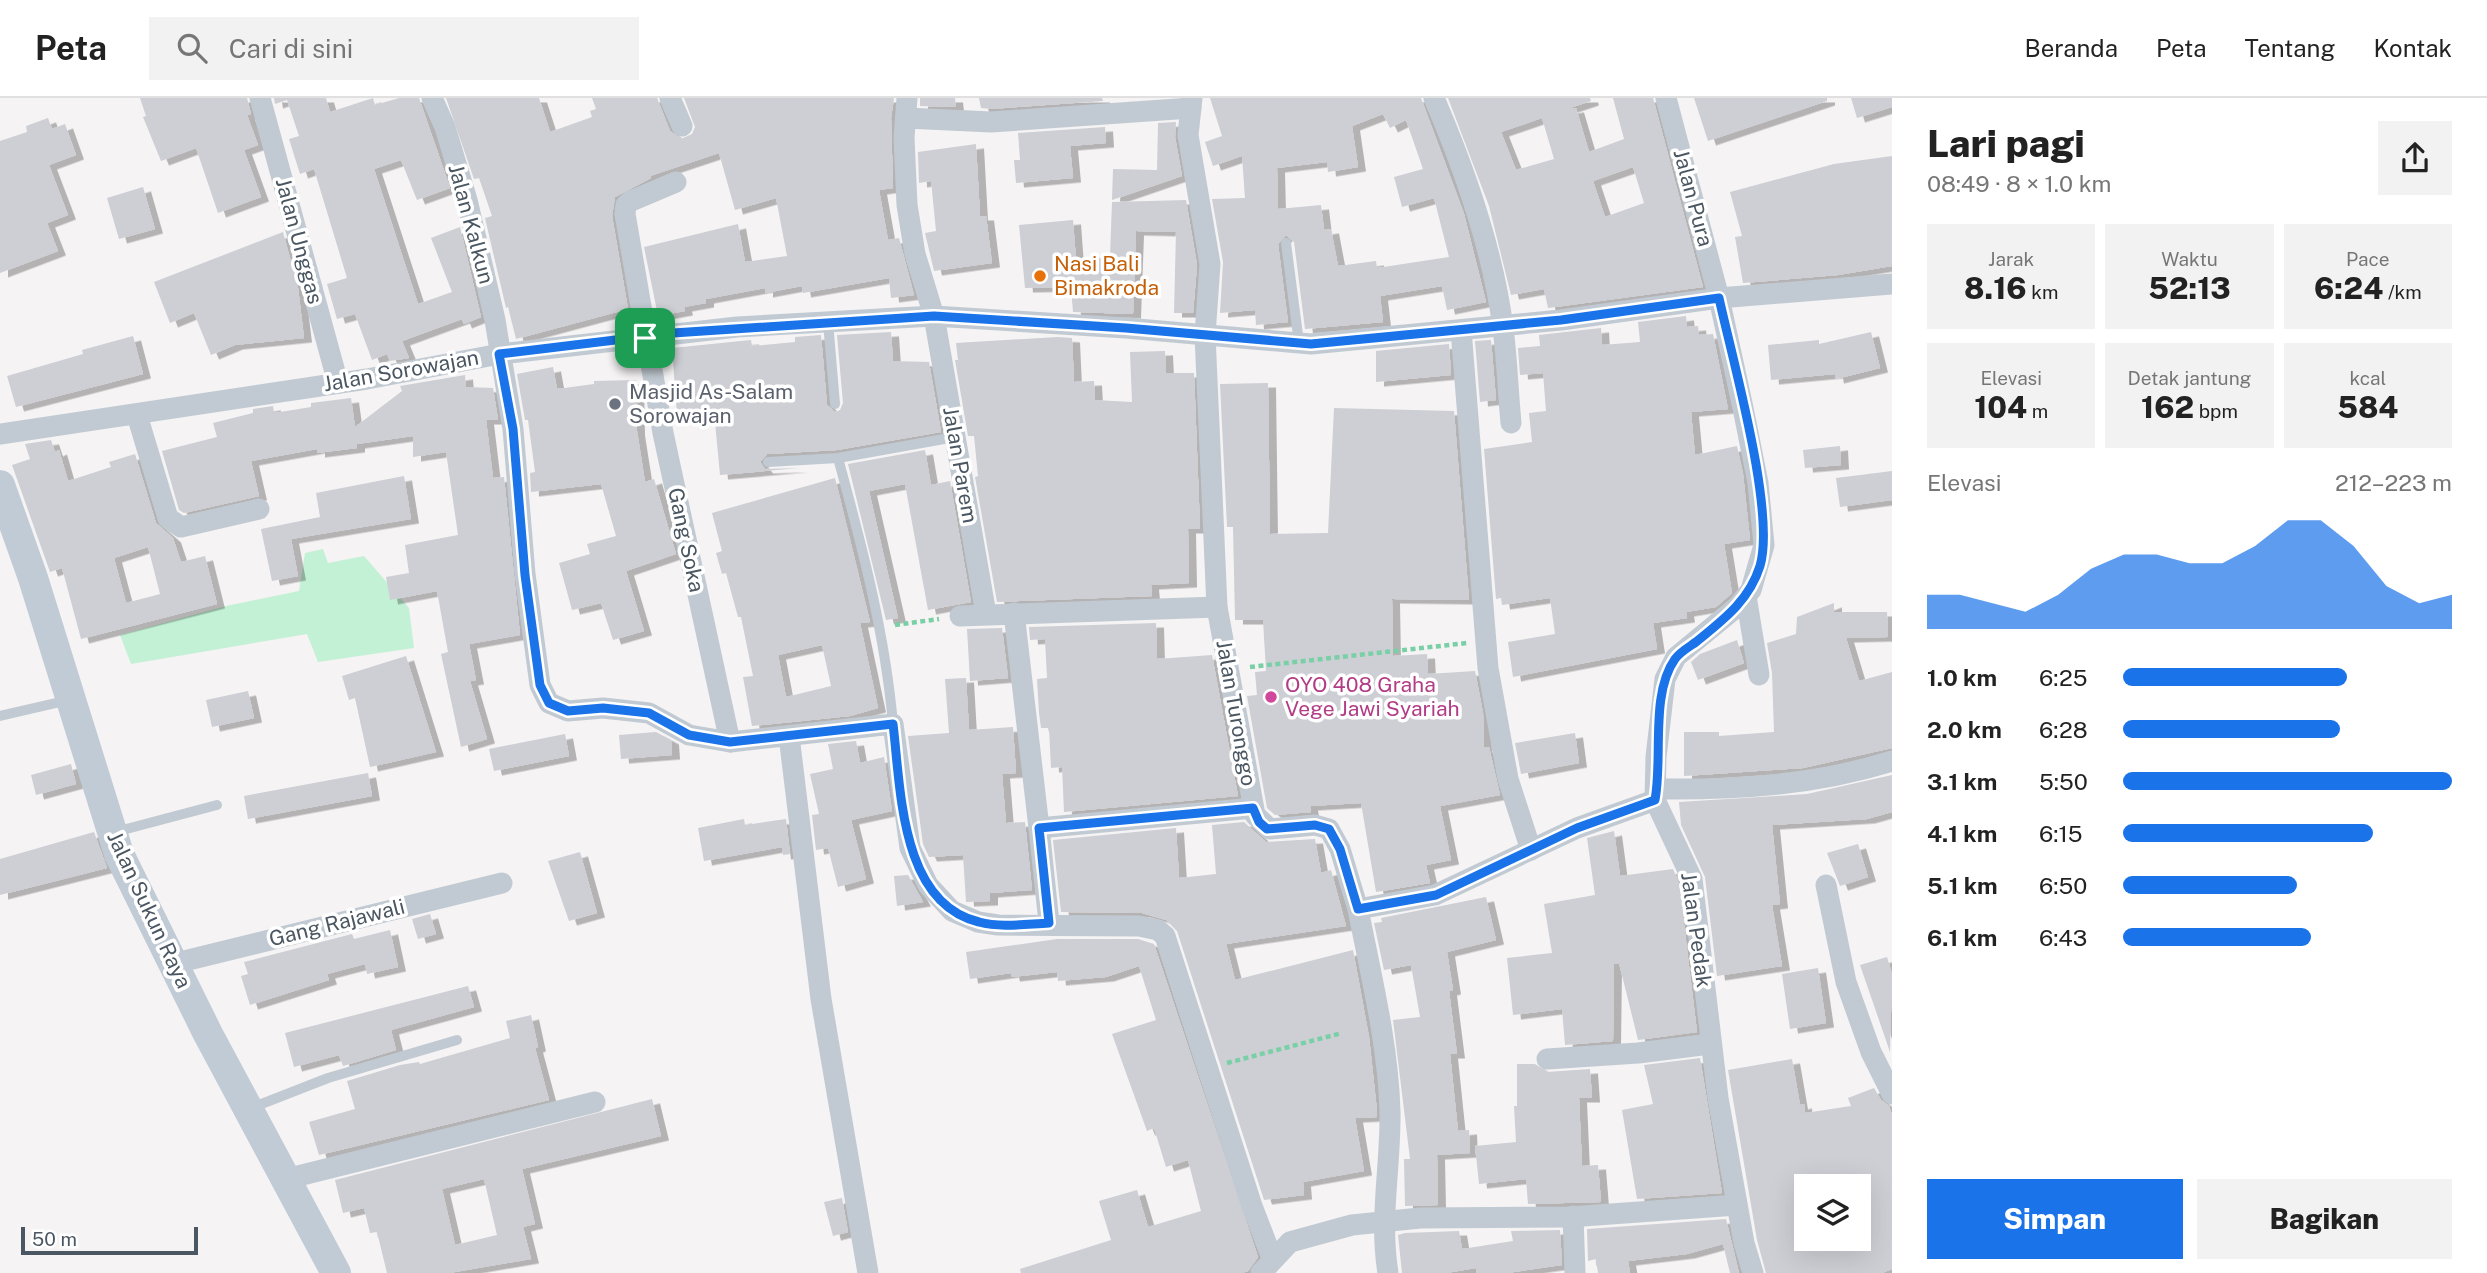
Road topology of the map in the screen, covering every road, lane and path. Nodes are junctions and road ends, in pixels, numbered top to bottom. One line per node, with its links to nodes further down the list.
1 (260, 98): 21 (street, Jalan Unggas)
2 (432, 98): 20 (street, Jalan Kalkun)
3 (670, 98): 8 (street)
4 (1434, 98): 15 (street)
5 (1666, 98): 12 (street, Jalan Pura)
6 (1192, 103): 7 (street); 17 (street, Jalan Turonggo)
7 (907, 108): 13 (street, Jalan Parem)
8 (682, 127)
9 (676, 182): 18 (street, Gang Soka)
10 (1286, 243): 19 (lane)
11 (1892, 284): 12 (street, Jalan Sorowajan)
12 (1719, 298): 15 (street, Jalan Sorowajan); 31 (street, Jalan Pedak)
13 (934, 316): 14 (street, Jalan Sorowajan); 17 (street, Jalan Sorowajan); 26 (street, Jalan Parem)
14 (828, 322): 18 (street, Jalan Sorowajan); 22 (lane)
15 (1503, 326): 16 (street, Jalan Sorowajan); 24 (street)
16 (1461, 330): 19 (street, Jalan Sorowajan); 37 (street)
17 (1205, 335): 19 (street, Jalan Sorowajan); 32 (street, Jalan Turonggo)
18 (645, 338): 20 (street, Jalan Sorowajan); 44 (street, Gang Soka)
19 (1299, 343)
20 (499, 354): 21 (street, Jalan Sorowajan); 44 (street, Jalan Kalkun)
21 (338, 383): 23 (street, Jalan Sorowajan)
22 (835, 404)
23 (138, 415): 25 (street, Jalan Sorowajan); 30 (street)
24 (1511, 423)
25 (0, 434)
26 (955, 438): 27 (lane); 34 (street, Jalan Parem)
27 (838, 458): 28 (lane); 36 (lane)
28 (768, 462)
29 (0, 485): 40 (street, Jalan Sukun Raya)
30 (259, 509)
31 (1746, 596): 39 (street); 46 (street, Jalan Pedak)
32 (1217, 607): 33 (street); 38 (street, Jalan Turonggo)
33 (1014, 613): 34 (street); 49 (street)
34 (986, 614): 35 (street)
35 (960, 616): 36 (path)
36 (881, 627): 42 (lane)
37 (1486, 641): 38 (path); 51 (street)
38 (1228, 669): 48 (street, Jalan Turonggo)
39 (1759, 674)
40 (70, 700): 41 (lane); 50 (street, Jalan Sukun Raya)
41 (0, 716)
42 (893, 724): 43 (street, Jalan Kalkun); 55 (street)
43 (789, 736): 44 (street, Jalan Kalkun); 72 (street)
44 (730, 742)
45 (1892, 761): 46 (street)
46 (1656, 795): 51 (street); 59 (street, Jalan Pedak)
47 (217, 806): 50 (lane)
48 (1253, 808): 49 (street); 54 (street, Jalan Turonggo)
49 (1039, 828): 55 (street)
50 (112, 833): 56 (street, Jalan Sukun Raya)
51 (1531, 850): 54 (street)
52 (502, 883): 56 (street, Gang Rajawali)
53 (1826, 885): 61 (street)
54 (1358, 909): 69 (street)
55 (1049, 923): 62 (street)
56 (172, 964): 65 (street, Jalan Sukun Raya)
57 (1342, 1033): 62 (path)
58 (457, 1040): 65 (lane)
59 (1710, 1045): 60 (street); 67 (street, Jalan Pedak)
60 (1547, 1059)
61 (1886, 1067): 63 (street)
62 (1209, 1068): 70 (street)
63 (1892, 1094)
64 (595, 1102): 66 (street)
65 (247, 1110): 66 (street, Jalan Sukun Raya)
66 (286, 1179): 71 (street, Jalan Sukun Raya)
67 (1737, 1205): 68 (street); 75 (street, Jalan Pedak)
68 (1573, 1216): 69 (street); 74 (street)
69 (1384, 1221): 70 (street); 73 (street)
70 (1267, 1266)
71 (336, 1273)
72 (868, 1273)
73 (1388, 1273)
74 (1575, 1273)
75 (1753, 1273)

